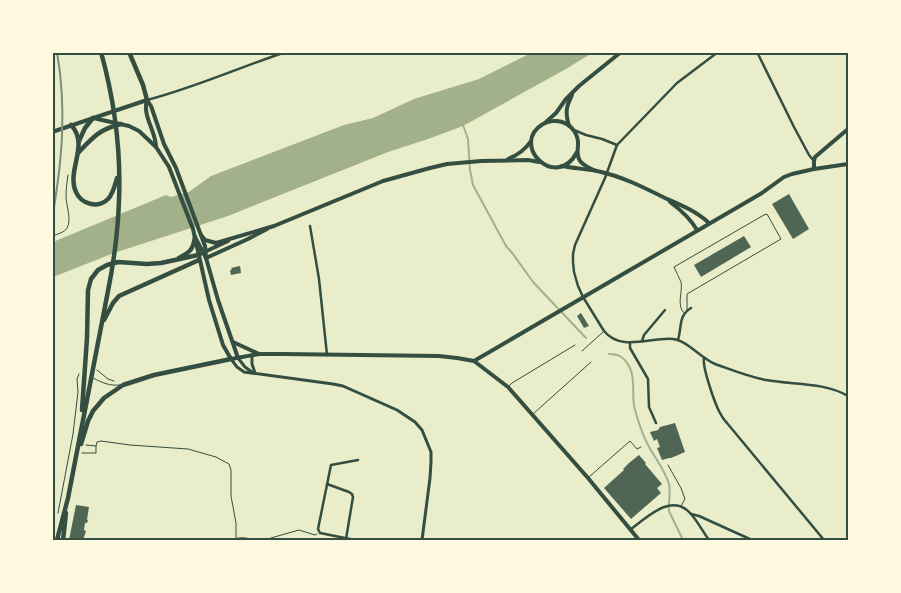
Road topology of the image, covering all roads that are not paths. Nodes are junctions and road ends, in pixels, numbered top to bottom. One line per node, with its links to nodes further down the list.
1 (101, 52): 30 (main road)
2 (129, 52): 8 (main road)
3 (286, 52): 8 (street)
4 (622, 52): 7 (main road)
5 (718, 52): 19 (street)
6 (757, 52): 24 (street)
7 (575, 90): 10 (main road); 13 (main road)
8 (147, 100): 9 (main road); 20 (main road); 37 (main road)
9 (93, 118): 11 (main road); 12 (main road); 18 (main road)
10 (546, 122): 13 (main road); 17 (main road)
11 (121, 124): 20 (main road); 21 (main road)
12 (71, 125): 16 (main road); 18 (main road)
13 (569, 126): 15 (main road)
14 (848, 129): 24 (main road)
15 (573, 130): 19 (street); 22 (main road)
16 (52, 132)
17 (531, 141): 23 (main road); 25 (main road)
18 (79, 142): 21 (main road)
19 (618, 145): 42 (street)
20 (156, 147): 38 (main road)
21 (79, 152): 30 (main road)
22 (576, 152): 27 (main road); 29 (main road)
23 (504, 160): 25 (main road); 33 (main road)
24 (814, 161): 28 (main road)
25 (539, 162): 27 (main road)
26 (848, 164): 28 (main road)
27 (562, 166): 29 (main road)
28 (814, 169): 32 (main road)
29 (596, 171): 31 (main road)
30 (119, 172): 46 (main road)
31 (665, 197): 32 (main road); 35 (main road)
32 (709, 223): 35 (main road)
33 (274, 226): 36 (main road); 39 (main road)
34 (310, 226): 56 (street)
35 (698, 230): 42 (main road)
36 (246, 233): 37 (main road); 39 (main road)
37 (201, 235): 39 (main road)
38 (195, 237): 39 (main road); 40 (main road); 41 (main road)
39 (205, 254): 40 (main road); 50 (main road)
40 (199, 258): 41 (main road); 46 (main road); 59 (main road)
41 (174, 261): 69 (main road)
42 (583, 297): 47 (street); 60 (main road)
43 (691, 308): 45 (street)
44 (665, 310): 49 (street)
45 (686, 312): 45 (lane); 48 (street)
46 (101, 326): 63 (main road)
47 (604, 331): 51 (street); 53 (lane)
48 (678, 340): 49 (street); 58 (street)
49 (642, 341): 51 (street)
50 (233, 342): 54 (main road); 57 (main road)
51 (630, 343): 68 (street)
52 (576, 345): 65 (lane)
53 (582, 351)
54 (259, 354): 55 (main road); 56 (main road)
55 (252, 355): 57 (main road); 62 (street)
56 (328, 355): 60 (main road)
57 (238, 358): 59 (main road); 62 (street)
58 (704, 358): 66 (street); 88 (street)
59 (231, 359): 62 (street); 64 (main road)
60 (474, 361): 65 (main road)
61 (591, 362): 67 (lane)
62 (255, 374): 84 (street)
63 (92, 377): 64 (lane); 69 (main road)
64 (123, 384): 72 (main road)
65 (508, 387): 67 (main road)
66 (848, 396)
67 (533, 415): 74 (main road)
68 (656, 423)
69 (81, 429): 72 (main road)
70 (641, 447): 74 (lane)
71 (358, 460): 75 (street)
72 (75, 465): 77 (main road)
73 (668, 465): 76 (lane)
74 (588, 478): 79 (main road)
75 (327, 484): 80 (street); 80 (street)
76 (682, 506): 78 (street); 79 (street)
77 (66, 507): 81 (main road); 82 (main road)
78 (692, 514): 86 (street); 87 (street)
79 (630, 530): 85 (main road)
80 (346, 539): 83 (street)
81 (57, 540)
82 (63, 540)
83 (355, 540)
84 (422, 540)
85 (639, 540)
86 (709, 540)
87 (752, 540)
88 (824, 540)

